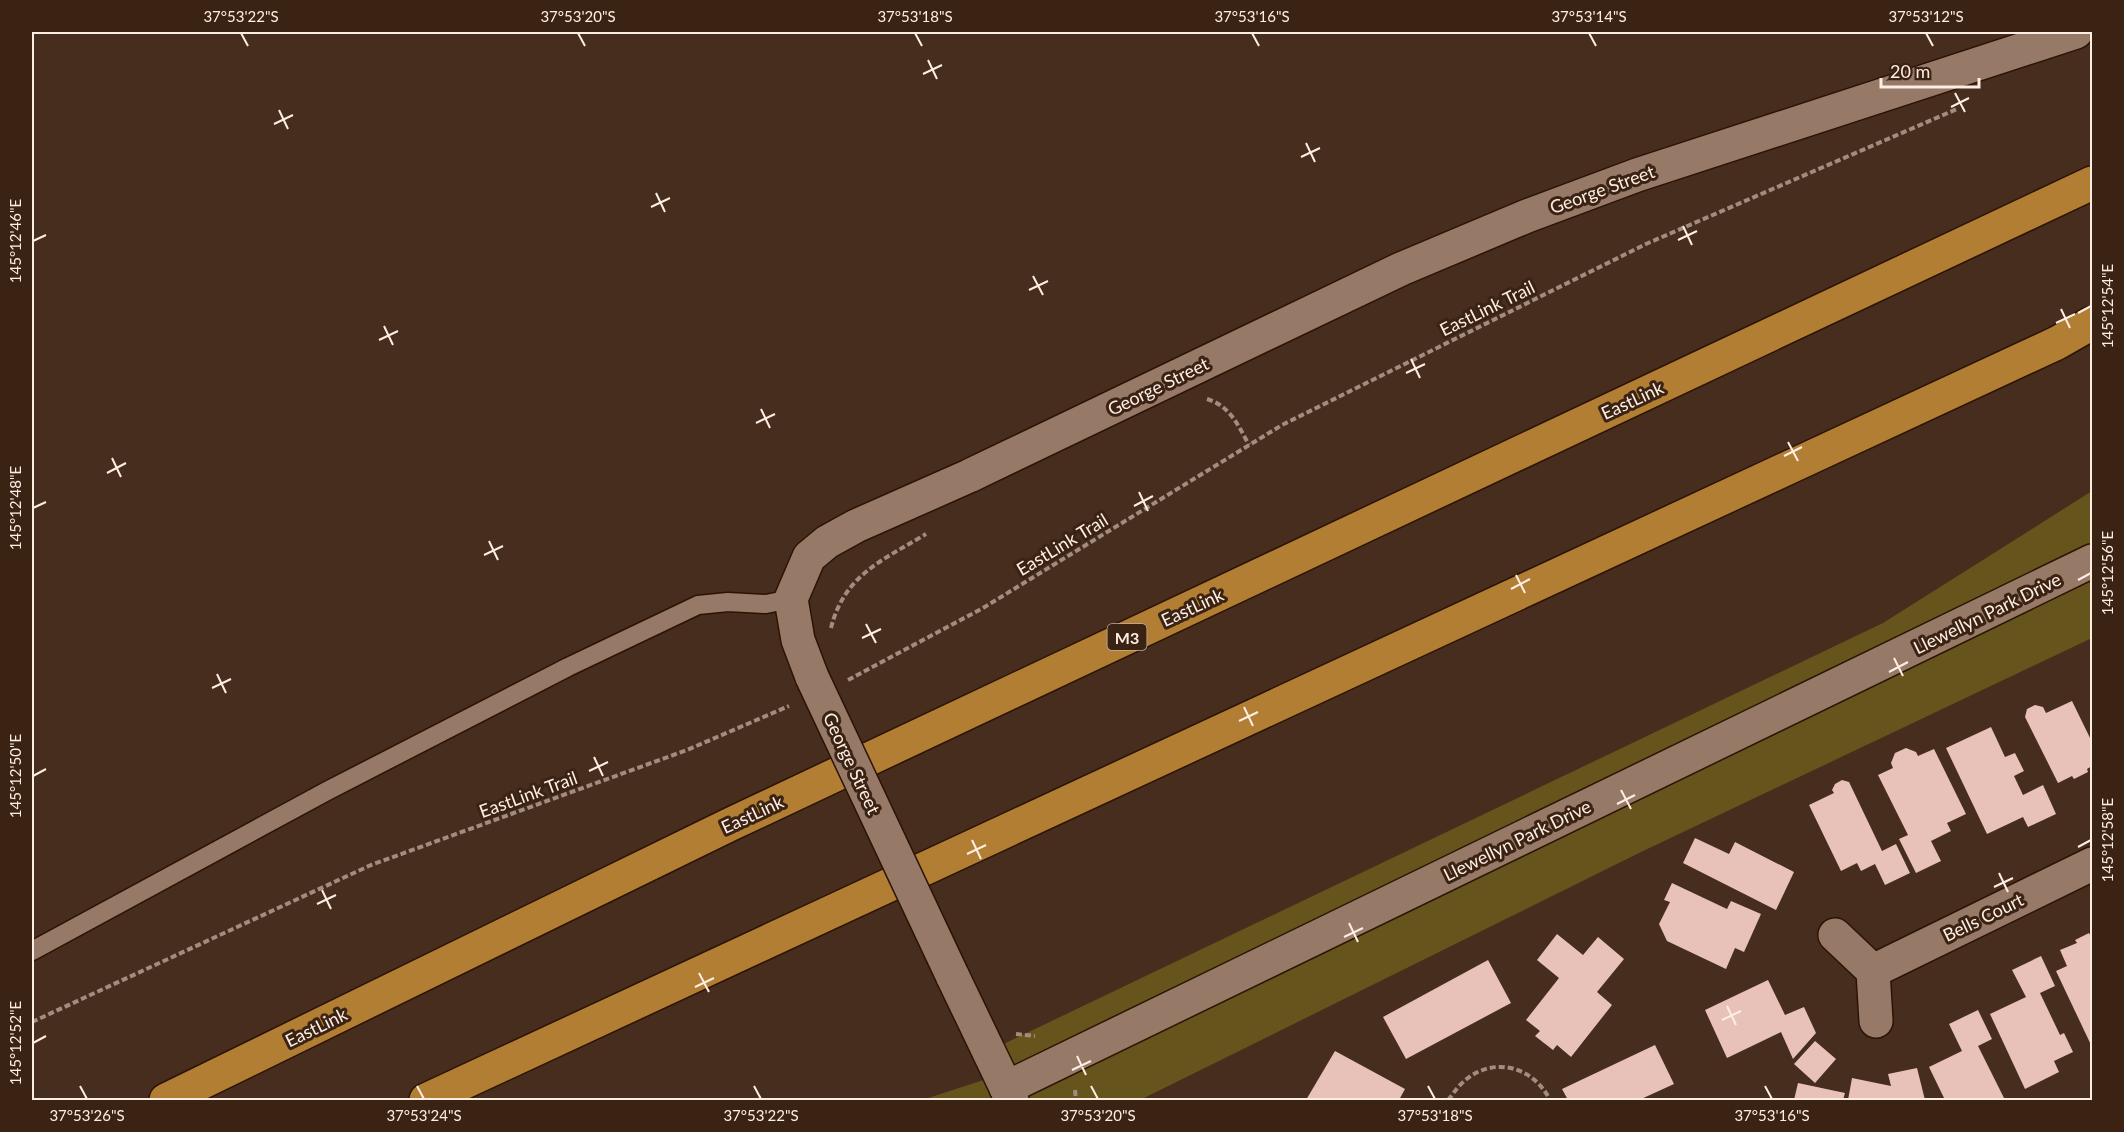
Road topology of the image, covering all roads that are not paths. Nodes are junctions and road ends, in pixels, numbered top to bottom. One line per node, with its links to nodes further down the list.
1 (2076, 32): 5 (street, George Street)
2 (2092, 183): 12 (highway, EastLink / M3)
3 (2092, 323): 13 (highway)
4 (2092, 561): 11 (street, Llewellyn Park Drive)
5 (792, 599): 8 (lane); 11 (street, George Street, bridge)
6 (2092, 864): 9 (street, Bells Court)
7 (1834, 935): 9 (street)
8 (32, 951)
9 (1873, 971): 10 (street)
10 (1876, 1021)
11 (1009, 1094)
12 (166, 1101)
13 (426, 1101)

